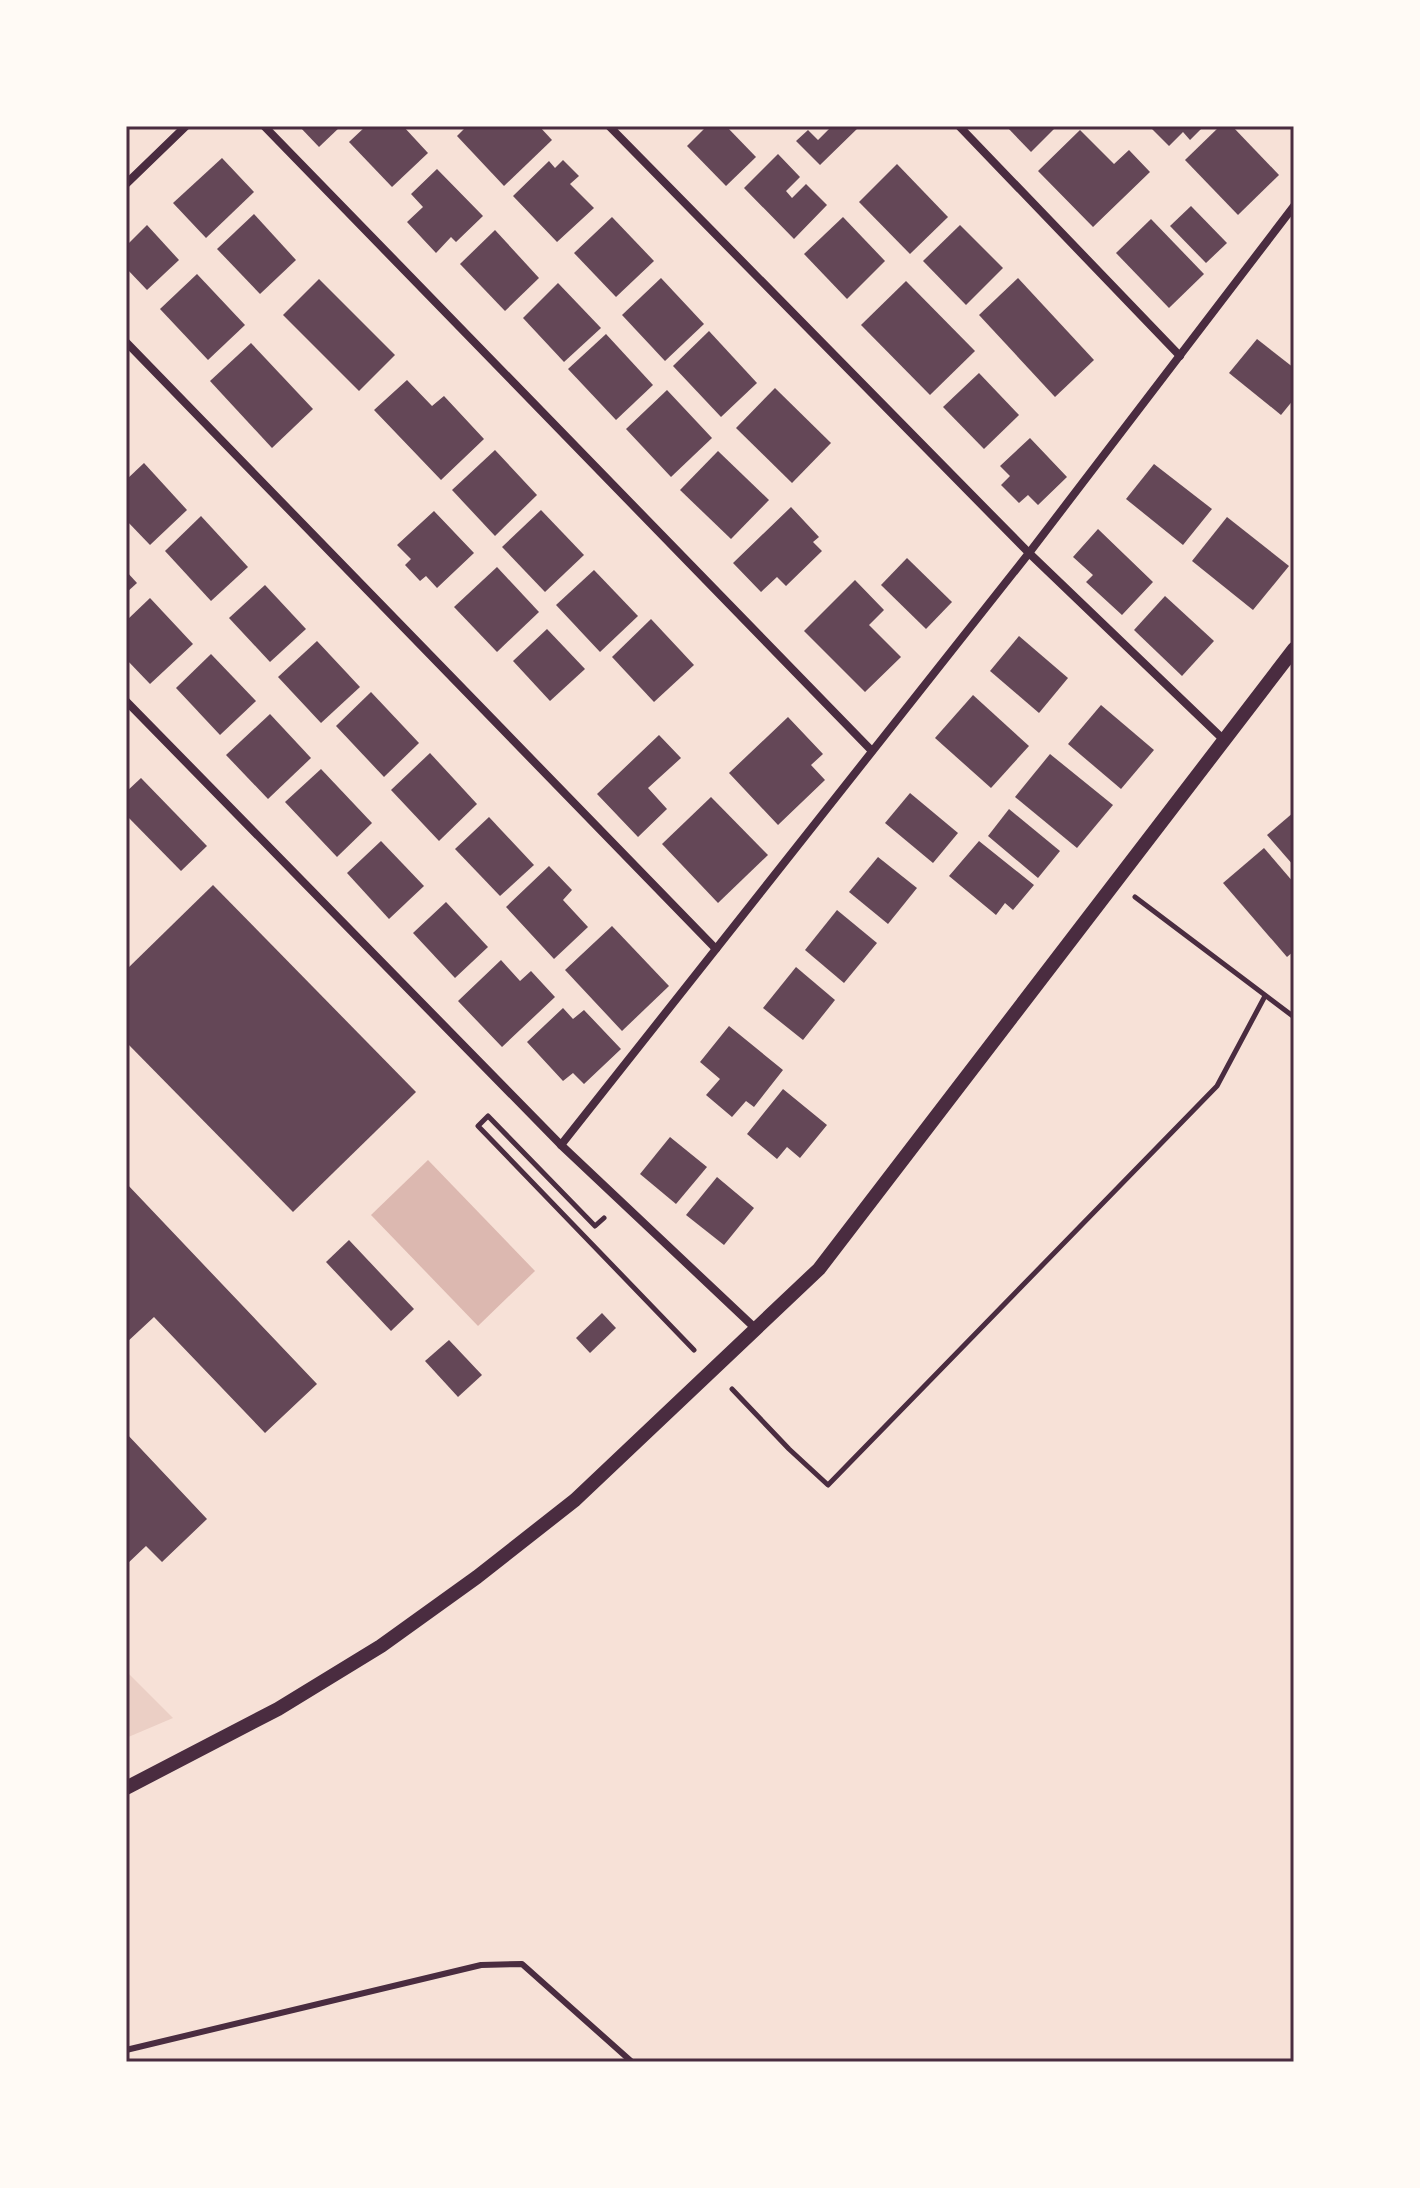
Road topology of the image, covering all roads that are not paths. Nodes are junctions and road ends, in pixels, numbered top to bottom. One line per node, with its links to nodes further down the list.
1 (186, 126): 5 (street)
2 (264, 126): 13 (street)
3 (609, 126): 9 (street)
4 (959, 126): 8 (street)
5 (126, 184)
6 (1294, 206): 8 (street)
7 (126, 342): 14 (street)
8 (1180, 356): 9 (street)
9 (1029, 553): 12 (street); 13 (street)
10 (1294, 649): 12 (street)
11 (126, 701): 15 (street)
12 (1225, 741): 16 (street)
13 (872, 751): 14 (street)
14 (716, 949): 15 (street)
15 (561, 1145): 16 (street)
16 (755, 1328): 17 (street)
17 (126, 1788)
18 (126, 2050): 19 (lane)
19 (632, 2062)

